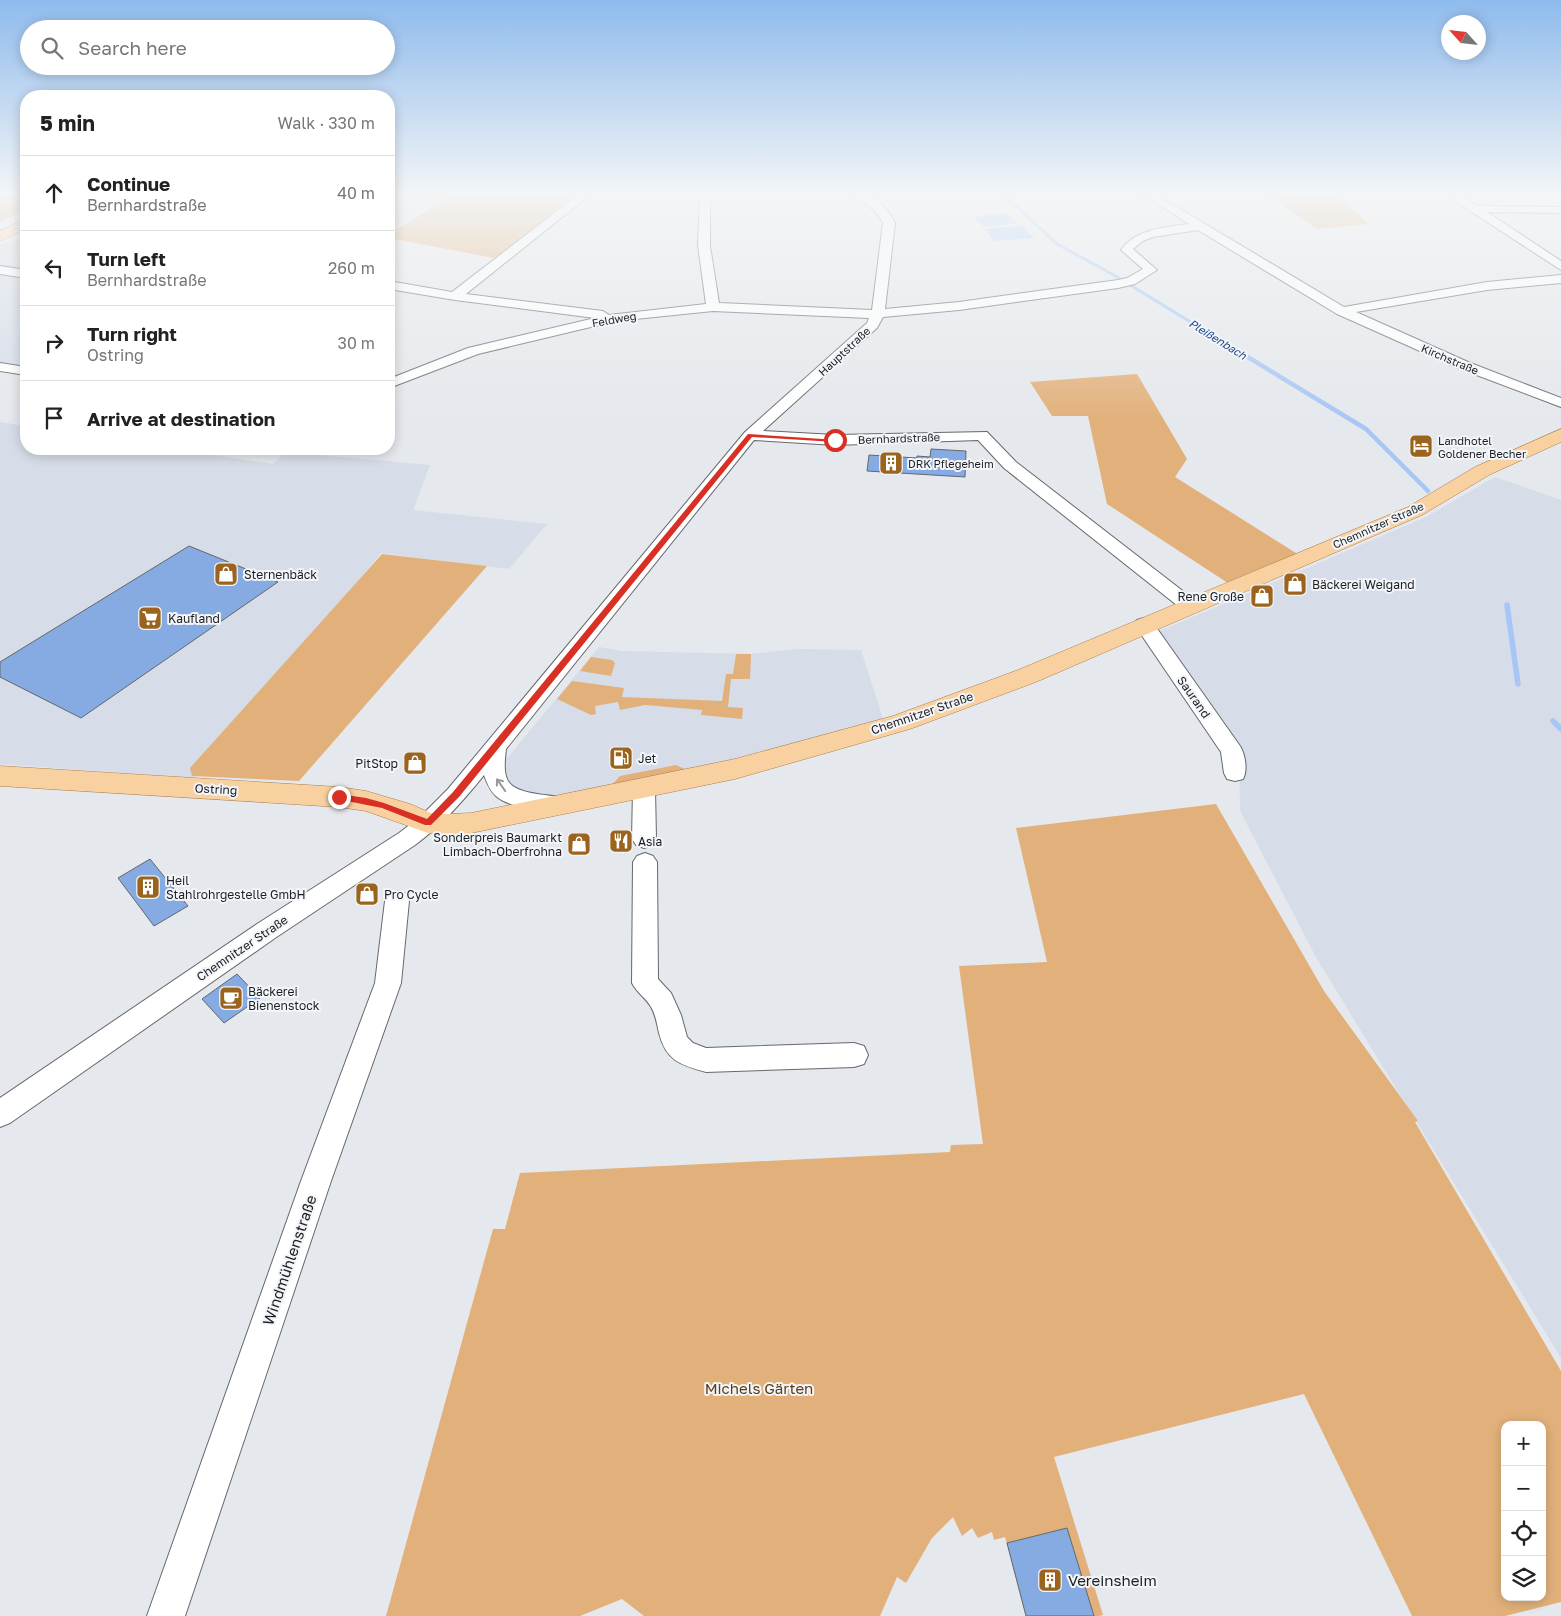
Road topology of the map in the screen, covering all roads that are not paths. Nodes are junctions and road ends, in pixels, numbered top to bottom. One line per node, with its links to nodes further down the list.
1 (489, 269): 10 (street)
2 (707, 269): 11 (street)
3 (883, 269): 13 (street, Hauptstraße)
4 (1149, 269): 13 (street, Feldweg)
5 (1273, 269): 12 (street, Kirchstraße)
6 (0, 270): 7 (street)
7 (20, 273)
8 (1561, 279): 12 (street)
9 (395, 286): 10 (street)
10 (455, 296): 14 (street)
11 (713, 307): 13 (street, Feldweg); 14 (street, Feldweg)
12 (1342, 311): 18 (street, Kirchstraße)
13 (878, 314): 19 (street, Hauptstraße)
14 (616, 317): 17 (street, Feldweg)
15 (0, 367): 16 (street)
16 (20, 370)
17 (395, 382)
18 (1561, 403)
19 (750, 435): 21 (street, Bernhardstraße); 23 (street)
20 (1561, 435): 21 (main road, Chemnitzer Straße)
21 (1190, 606): 22 (main road, Chemnitzer Straße)
22 (1144, 624): 24 (street, Saurand); 26 (main road, Chemnitzer Straße)
23 (495, 746): 27 (street, one-way to 23); 28 (street)
24 (1235, 773)
25 (0, 776): 28 (main road, Ostring)
26 (644, 789): 27 (main road, Chemnitzer Straße); 30 (street)
27 (562, 805): 28 (main road, Chemnitzer Straße)
28 (428, 823): 31 (street, Chemnitzer Straße)
29 (397, 901): 32 (street, Windmühlenstraße)
30 (854, 1055)
31 (0, 1114)
32 (166, 1616)

